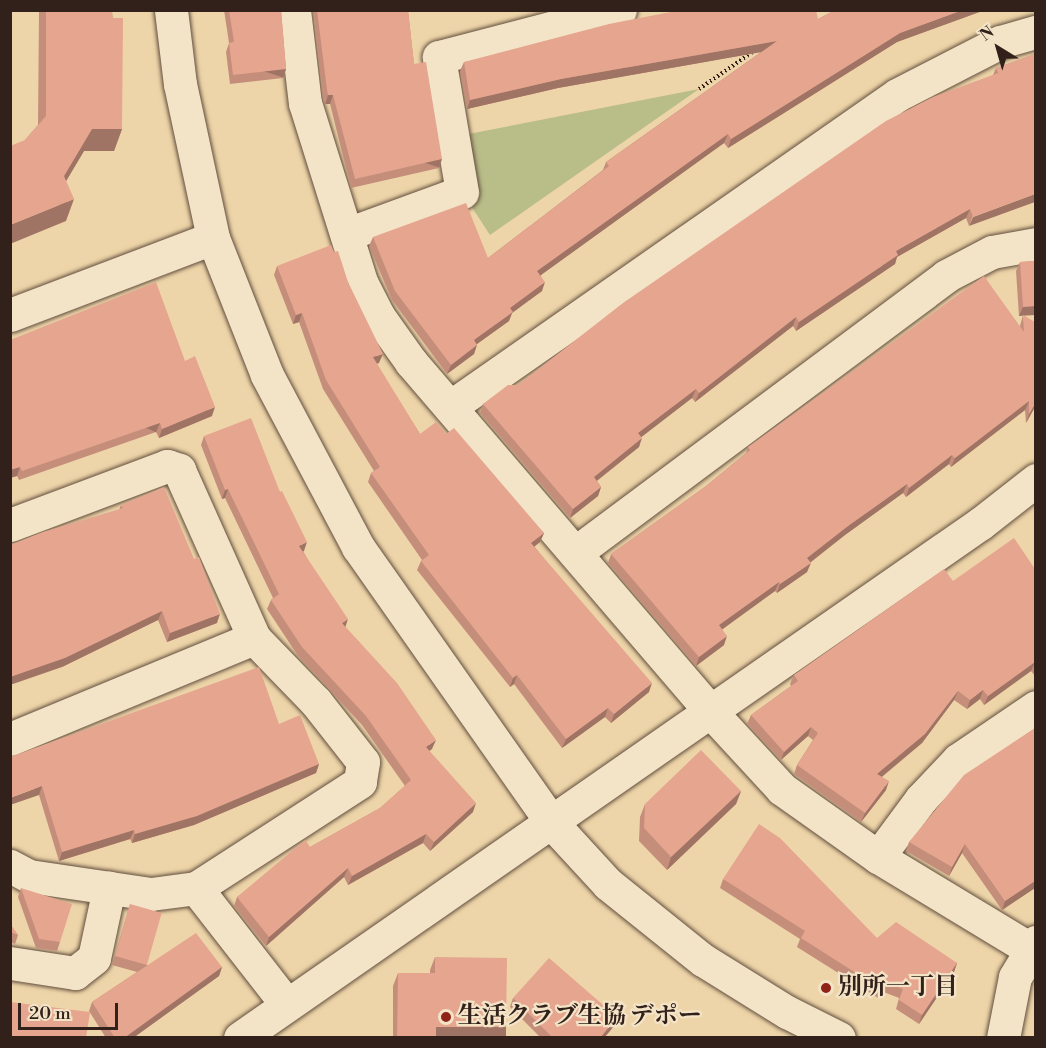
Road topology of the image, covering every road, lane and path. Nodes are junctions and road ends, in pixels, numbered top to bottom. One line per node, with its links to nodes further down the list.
1 (171, 10): 8 (street)
2 (294, 10): 7 (street)
3 (620, 10): 7 (street)
4 (1035, 32): 11 (street)
5 (757, 50): 6 (path)
6 (699, 89)
7 (347, 234): 11 (street)
8 (213, 238): 10 (street); 19 (street)
9 (1035, 244): 14 (street)
10 (10, 315)
11 (450, 407): 14 (street)
12 (1031, 494): 17 (street)
13 (10, 525): 15 (street)
14 (575, 553): 17 (street)
15 (254, 638): 18 (street); 23 (street)
16 (1035, 707): 20 (street)
17 (710, 711): 19 (street); 20 (street)
18 (10, 739)
19 (551, 822): 26 (street); 28 (street)
20 (878, 857): 24 (street)
21 (10, 866): 22 (street)
22 (109, 888): 23 (street); 25 (street)
23 (196, 888): 26 (street)
24 (1032, 945): 29 (street)
25 (10, 963)
26 (286, 1005): 27 (street)
27 (240, 1038)
28 (839, 1038)
29 (1003, 1038)

